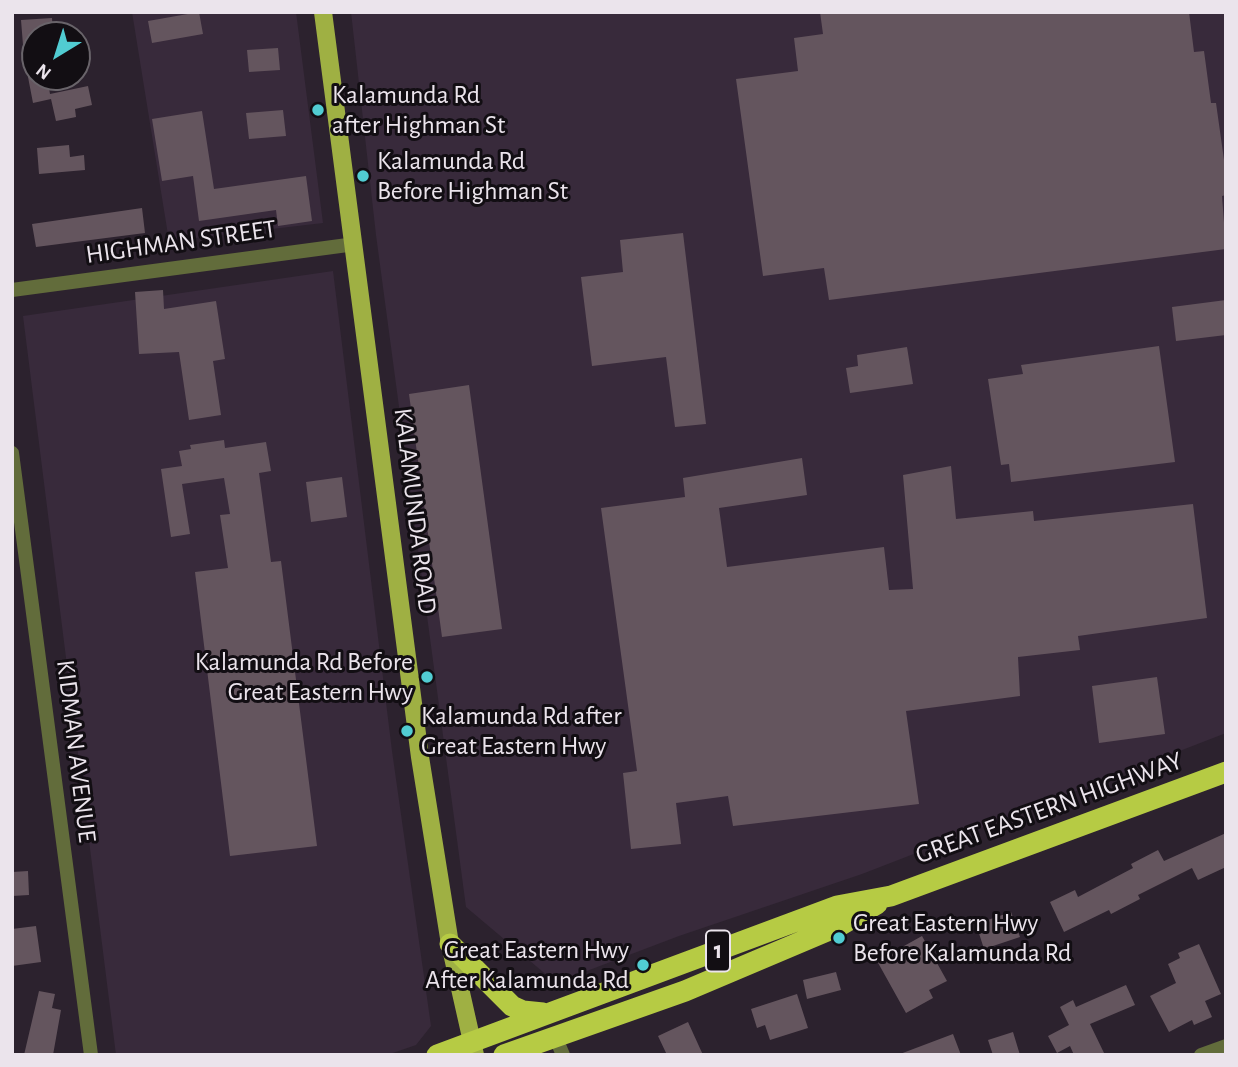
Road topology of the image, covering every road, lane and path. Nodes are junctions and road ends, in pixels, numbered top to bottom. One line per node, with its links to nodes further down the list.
1 (323, 12): 2 (main road, KALAMUNDA ROAD)
2 (355, 244): 3 (street, HIGHMAN STREET); 7 (main road, KALAMUNDA ROAD)
3 (12, 290)
4 (12, 453): 12 (street, KIDMAN AVENUE)
5 (1226, 772): 6 (highway, GREAT EASTERN HIGHWAY / 1)
6 (891, 896): 8 (highway, GREAT EASTERN HIGHWAY / 1); 10 (highway, GREAT EASTERN HIGHWAY / 1)
7 (450, 944): 8 (highway); 11 (main road, KALAMUNDA ROAD)
8 (547, 1013): 11 (highway, GREAT EASTERN HIGHWAY / 1)
9 (1226, 1046): 15 (street)
10 (559, 1047): 14 (highway, GREAT EASTERN HIGHWAY / 1)
11 (472, 1048): 13 (highway, GREAT EASTERN HIGHWAY / 1)
12 (91, 1055)
13 (437, 1055)
14 (504, 1055)
15 (1201, 1055)

